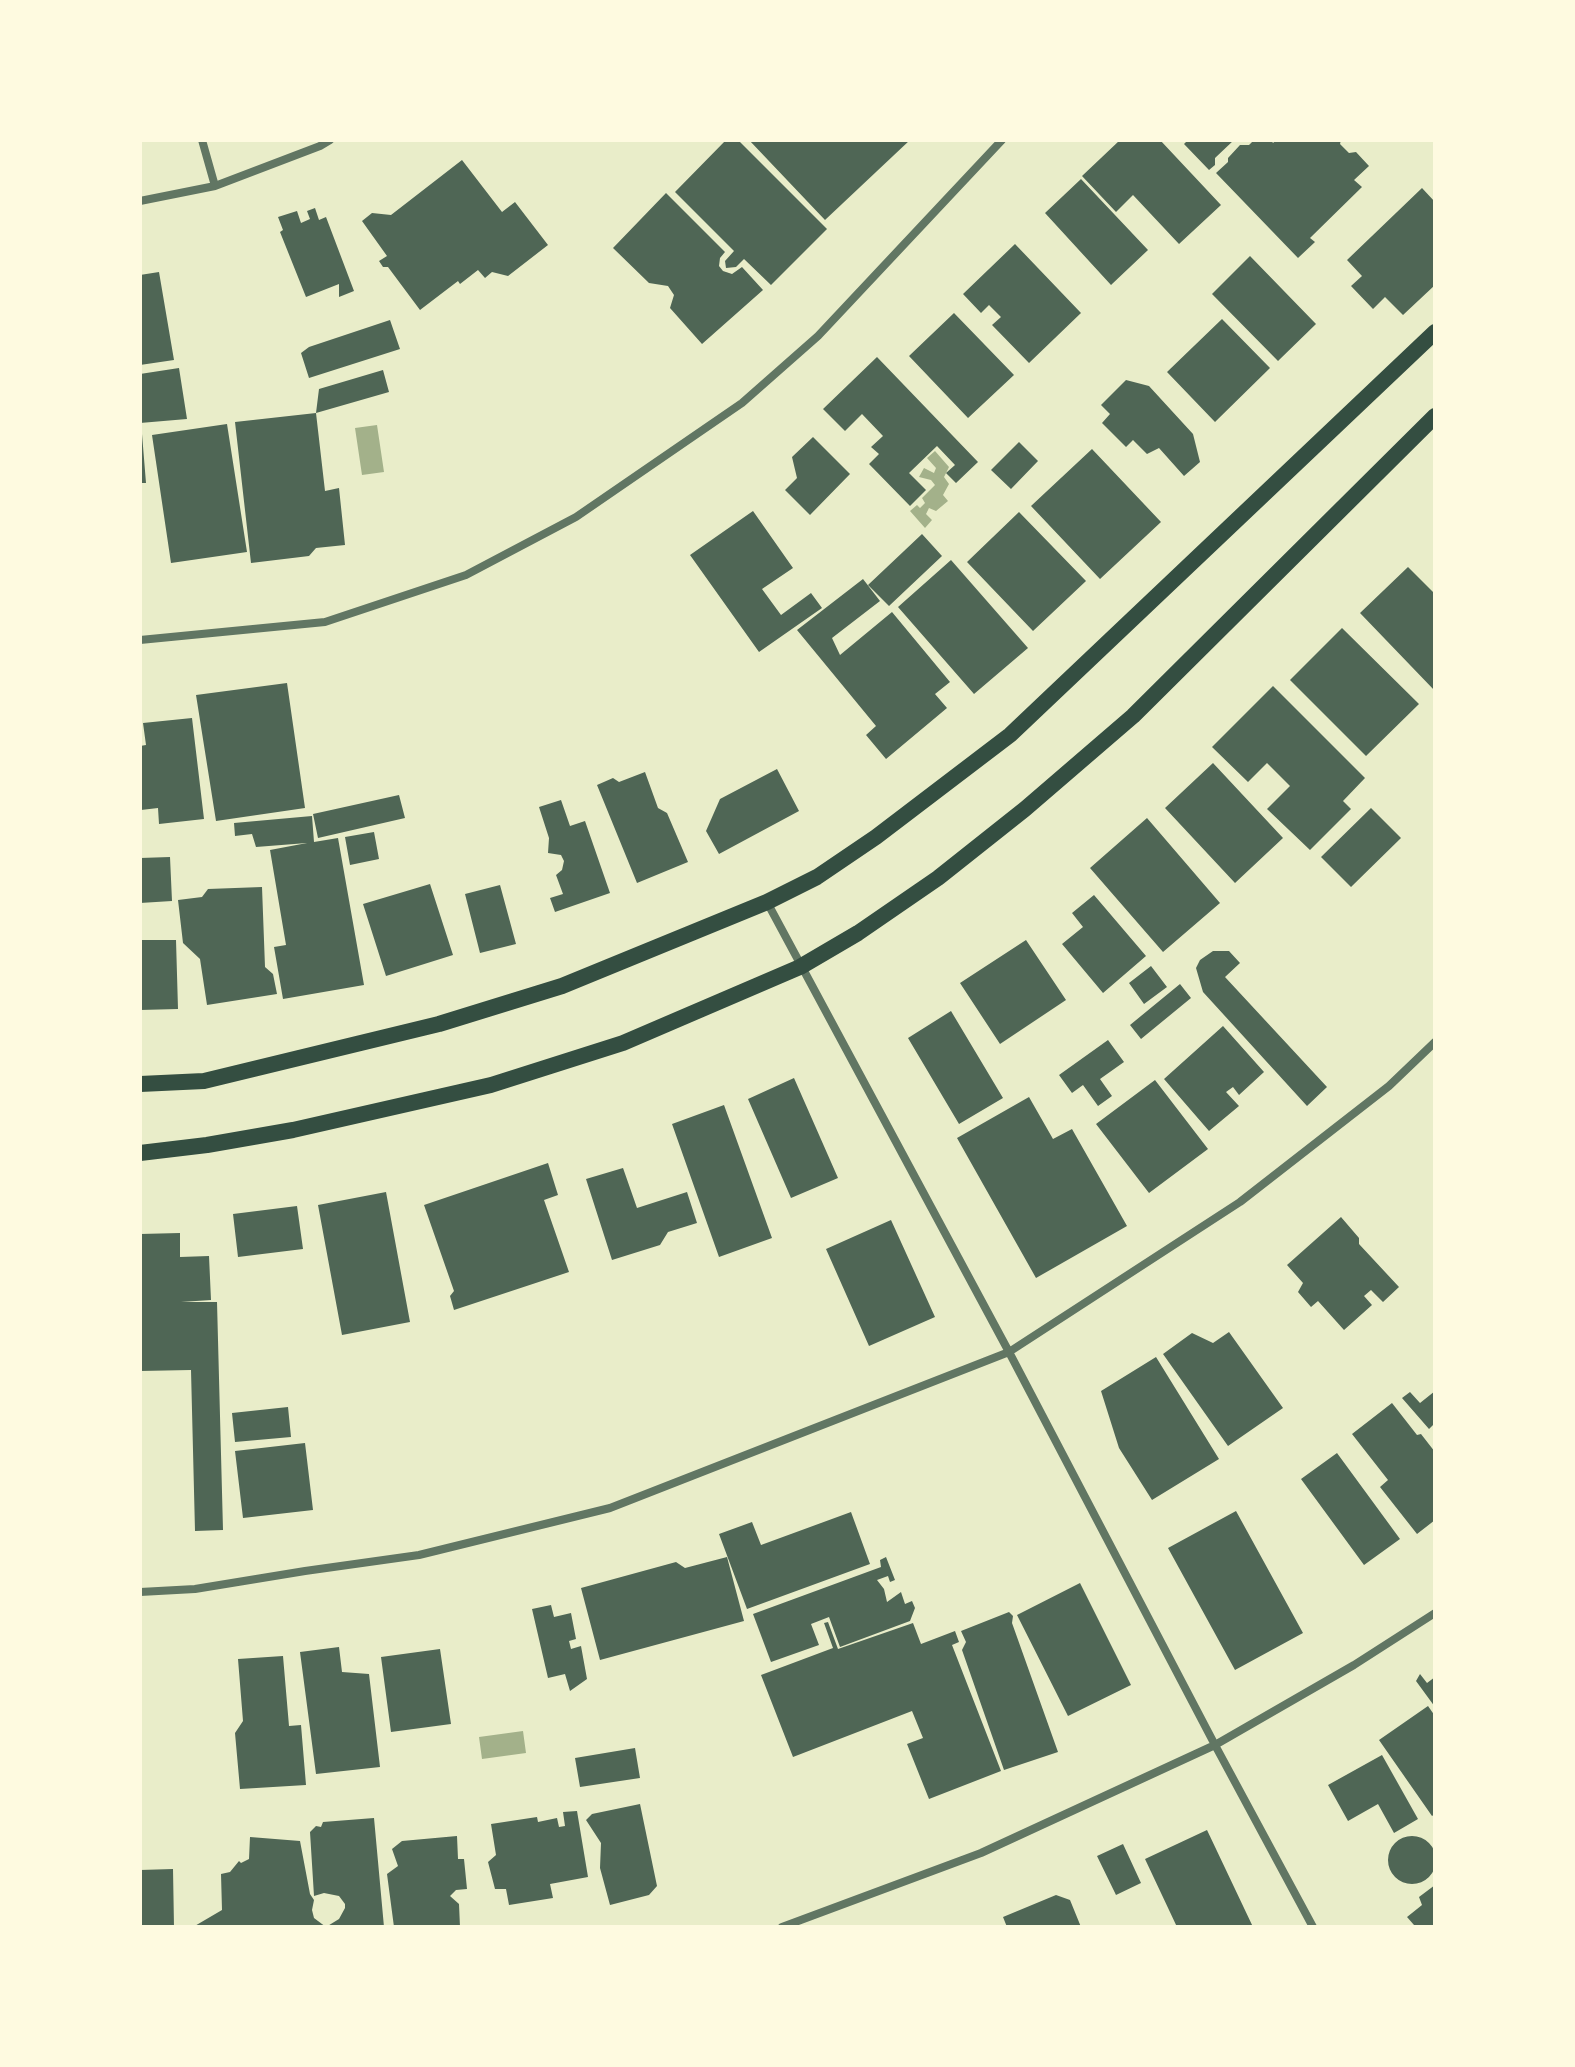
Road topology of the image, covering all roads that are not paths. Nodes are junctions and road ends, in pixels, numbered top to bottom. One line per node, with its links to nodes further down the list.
1 (202, 140): 4 (street)
2 (330, 140): 4 (street)
3 (1002, 140): 8 (street)
4 (215, 186): 5 (street)
5 (140, 201)
6 (1435, 332): 9 (main road)
7 (1435, 416): 10 (main road)
8 (140, 640)
9 (767, 902): 10 (street); 12 (main road)
10 (800, 967): 13 (main road); 14 (street)
11 (1435, 1042): 14 (street)
12 (140, 1084)
13 (140, 1153)
14 (1009, 1352): 15 (street); 17 (street)
15 (140, 1592)
16 (1435, 1613): 17 (street)
17 (1215, 1745): 18 (street); 19 (street)
18 (782, 1927)
19 (1313, 1927)

